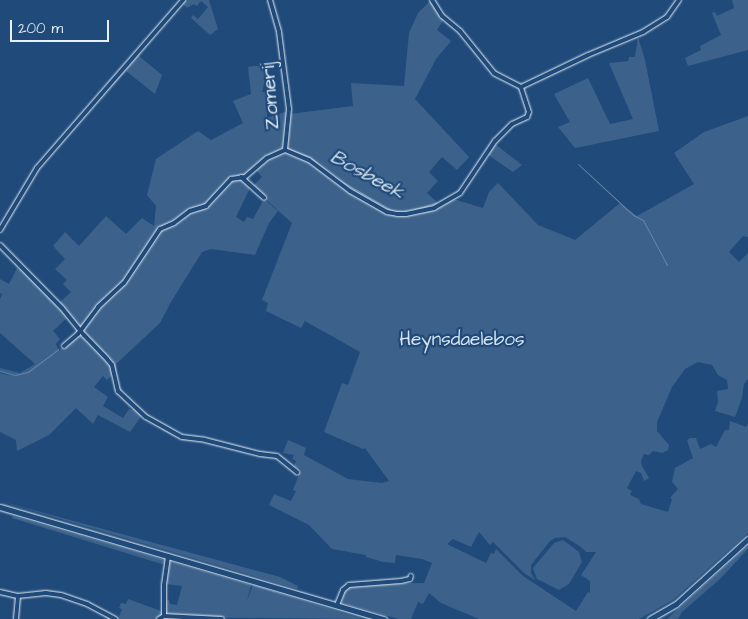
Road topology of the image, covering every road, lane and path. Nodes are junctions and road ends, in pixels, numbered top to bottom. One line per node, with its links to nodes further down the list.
1 (184, 0): 9 (street)
2 (270, 0): 6 (street, Zomerij)
3 (432, 0): 5 (street)
4 (679, 0): 5 (street)
5 (521, 87): 6 (street)
6 (285, 150): 7 (street, Zomerij)
7 (242, 178): 8 (street); 11 (street, Zomerij)
8 (264, 198)
9 (0, 230)
10 (0, 245): 11 (street)
11 (81, 330): 12 (street, Zomerij); 13 (street)
12 (64, 346)
13 (297, 472)
14 (0, 508): 16 (main road)
15 (748, 540): 21 (main road)
16 (168, 556): 20 (main road); 22 (street)
17 (412, 576): 20 (street)
18 (0, 592): 19 (street)
19 (18, 596): 24 (street); 25 (street)
20 (337, 605): 23 (main road)
21 (664, 612): 29 (main road); 30 (main road)
22 (164, 616): 26 (street); 27 (street)
23 (368, 617): 28 (main road)
24 (16, 619)
25 (115, 619)
26 (159, 619)
27 (222, 619)
28 (384, 619)
29 (651, 619)
30 (663, 619)

